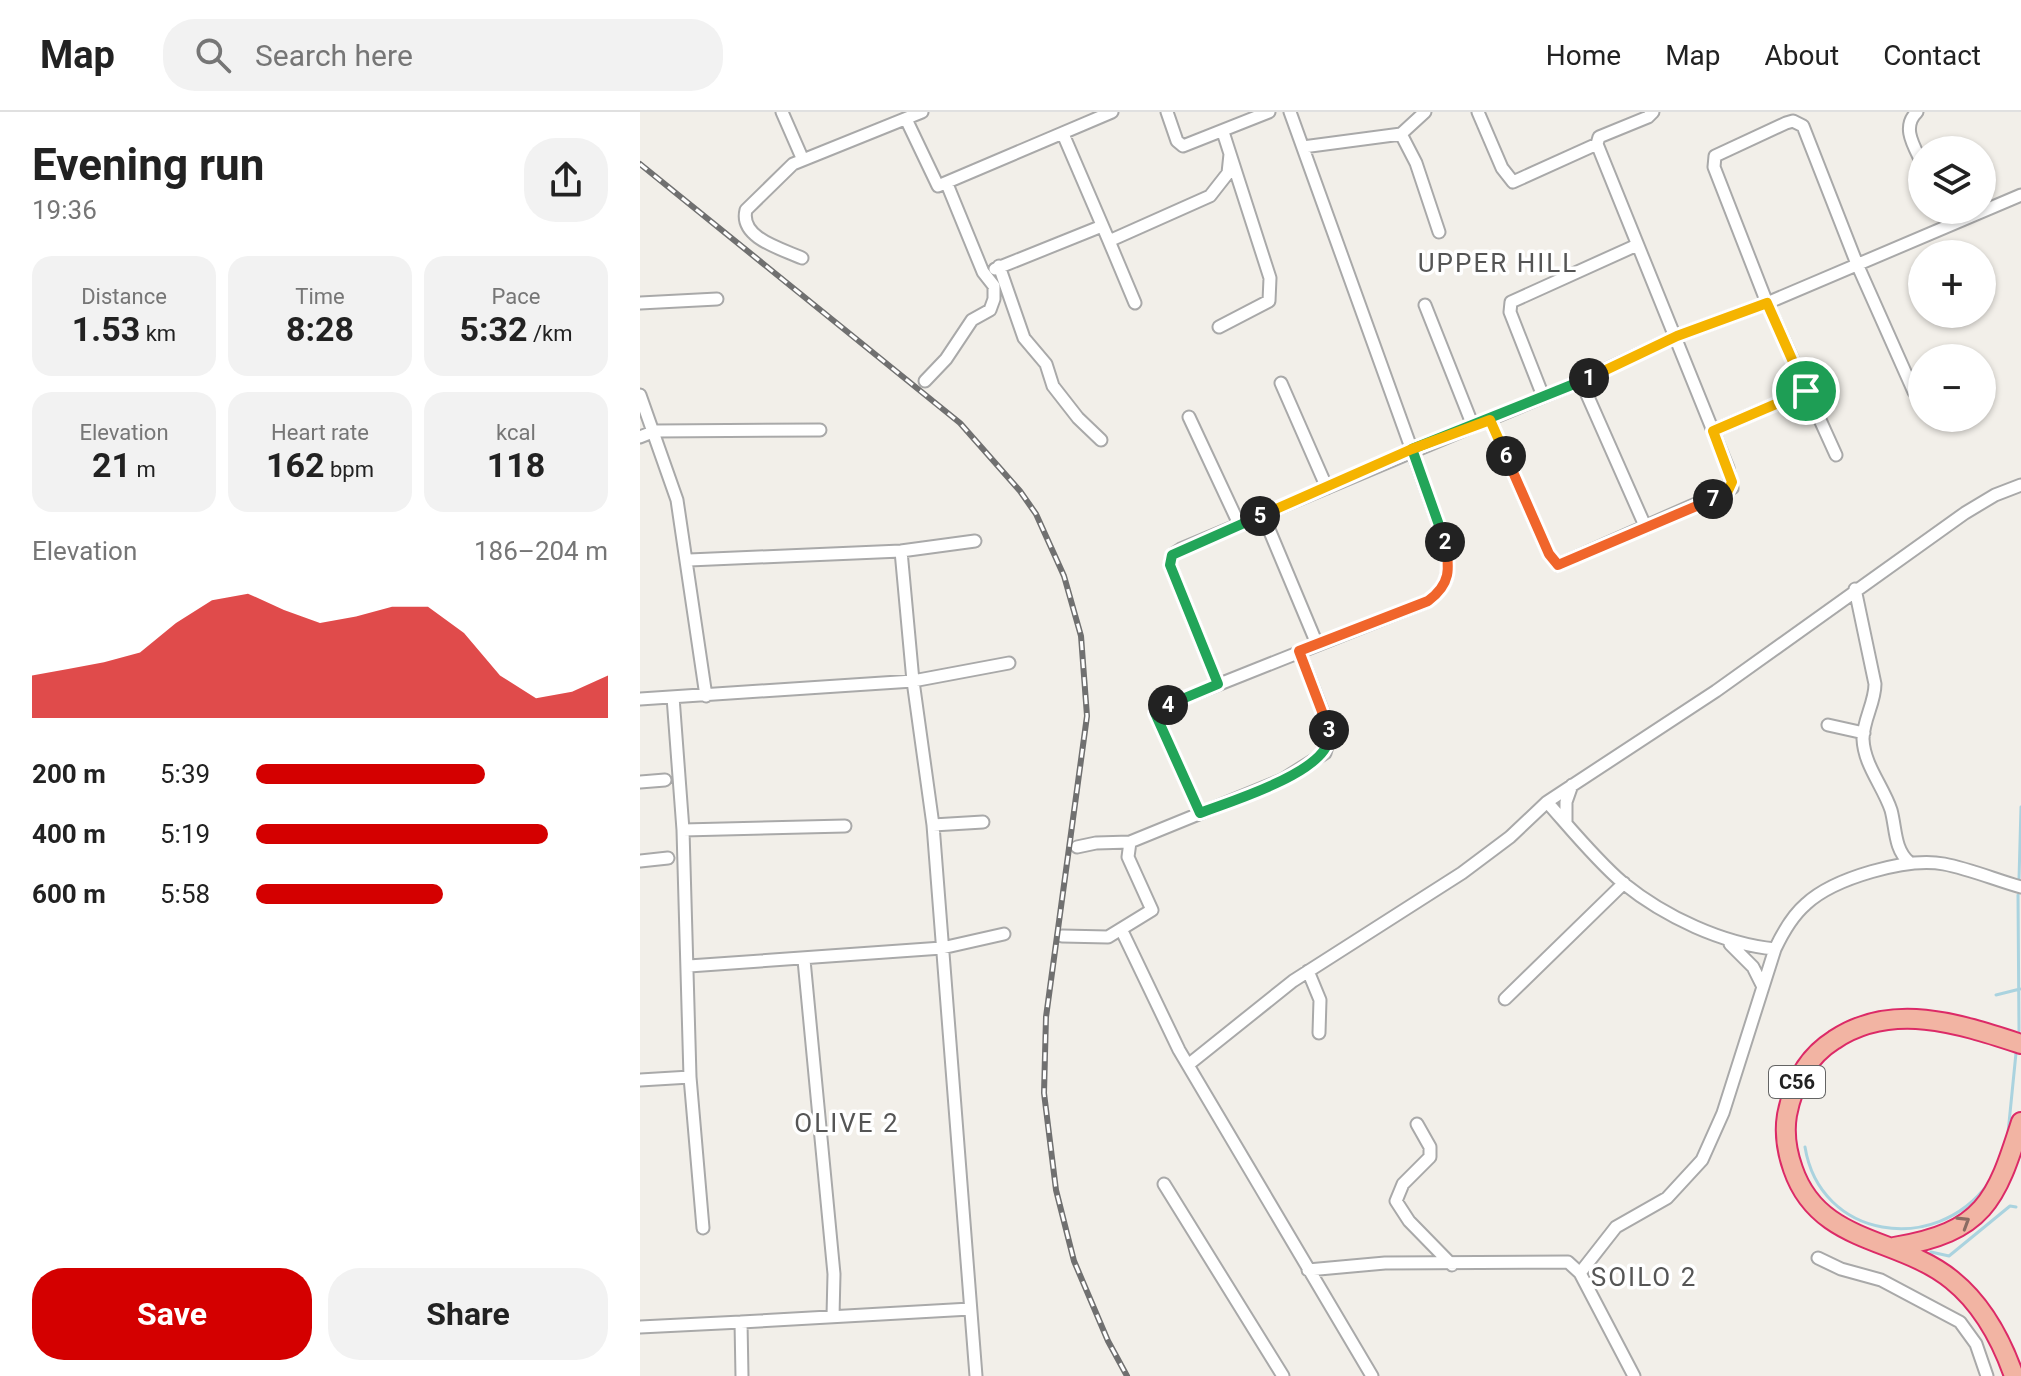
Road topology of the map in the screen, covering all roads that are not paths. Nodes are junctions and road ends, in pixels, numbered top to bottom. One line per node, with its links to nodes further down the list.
1 (782, 112): 19 (street)
2 (922, 112): 11 (street)
3 (1112, 112): 13 (street)
4 (1167, 112): 12 (street)
5 (1269, 112): 12 (street)
6 (1290, 112): 17 (street)
7 (1425, 112): 14 (street)
8 (1478, 112): 16 (street)
9 (1653, 112): 16 (street)
10 (1917, 112): 15 (street)
11 (906, 119): 19 (street); 20 (street)
12 (1223, 132): 18 (street)
13 (1063, 134): 20 (street); 24 (street)
14 (1401, 134): 17 (street); 25 (street)
15 (1911, 136)
16 (1597, 144): 27 (street)
17 (1303, 147): 54 (street)
18 (1230, 154): 26 (street); 37 (street)
19 (803, 160): 28 (street)
20 (947, 184): 31 (street)
21 (2021, 195): 22 (street)
22 (1996, 205)
23 (1949, 224): 29 (street)
24 (1102, 226): 26 (street); 30 (street)
25 (1439, 232)
26 (1109, 241): 34 (street)
27 (1637, 245): 38 (street); 45 (street)
28 (802, 258)
29 (1857, 264): 35 (street); 35 (street); 39 (street)
30 (999, 266): 31 (street); 53 (street)
31 (989, 279): 40 (street)
32 (717, 299): 33 (street)
33 (640, 303)
34 (1135, 303)
35 (1767, 303): 38 (street); 43 (street)
36 (1425, 305): 48 (street)
37 (1219, 327)
38 (1677, 336): 41 (street); 51 (street)
39 (1908, 379)
40 (925, 381)
41 (1581, 381): 45 (street); 60 (street)
42 (1281, 383): 57 (street)
43 (1806, 391): 51 (street); 55 (street)
44 (640, 395): 50 (street)
45 (1543, 396): 47 (street)
46 (1189, 417): 59 (street)
47 (1490, 420): 48 (street); 60 (street)
48 (1473, 426): 54 (street)
49 (820, 430): 50 (street)
50 (655, 431): 52 (street); 63 (street)
51 (1713, 431): 60 (street)
52 (640, 437)
53 (1101, 440)
54 (1412, 449): 57 (street); 65 (street)
55 (1836, 455)
56 (2021, 485): 64 (street)
57 (1327, 488): 58 (street)
58 (1263, 515): 59 (street); 65 (street)
59 (1239, 524): 69 (street)
60 (1646, 528)
61 (975, 541): 62 (street)
62 (901, 551): 63 (street); 68 (street)
63 (689, 560): 70 (street)
64 (1855, 589): 74 (street); 77 (street)
65 (1317, 644): 66 (street)
66 (1299, 651): 69 (street); 79 (street)
67 (1009, 663): 68 (street)
68 (913, 681): 70 (street); 82 (street)
69 (1218, 684): 79 (street)
70 (706, 696): 71 (street)
71 (673, 697): 72 (street); 84 (street)
72 (640, 699)
73 (1828, 725): 74 (street)
74 (1864, 733): 89 (street)
75 (665, 780): 76 (street)
76 (640, 782)
77 (1572, 785): 78 (street); 81 (street)
78 (1547, 802): 81 (street); 100 (street)
79 (1200, 813): 85 (street)
80 (983, 822): 82 (street)
81 (1566, 823): 90 (street)
82 (933, 825): 96 (street)
83 (845, 826): 84 (street)
84 (683, 830): 99 (street)
85 (1130, 842): 86 (street); 92 (street)
86 (1077, 847)
87 (668, 858): 88 (street)
88 (640, 861)
89 (1909, 862): 91 (street); 97 (street)
90 (1624, 883): 95 (street); 102 (street)
91 (2021, 887)
92 (1121, 929): 94 (street); 105 (street)
93 (1004, 934): 96 (street)
94 (1062, 936)
95 (1724, 939): 97 (street); 101 (street)
96 (942, 948): 98 (street); 117 (street)
97 (1775, 949): 101 (street)
98 (804, 960): 99 (street); 118 (street)
99 (689, 966): 106 (street)
100 (1308, 971): 103 (street); 105 (street)
101 (1763, 988): 116 (street)
102 (1505, 999)
103 (1319, 1033)
104 (2021, 1044): 112 (highway, C56)
105 (1188, 1065): 115 (street)
106 (690, 1077): 107 (street); 111 (street)
107 (640, 1080)
108 (2021, 1122): 112 (highway, one-way to 108)
109 (1417, 1124): 114 (street)
110 (1164, 1184): 124 (street)
111 (703, 1228)
112 (1891, 1247): 127 (highway)
113 (1818, 1258): 126 (street)
114 (1452, 1265): 115 (street); 116 (street)
115 (1308, 1270): 121 (street)
116 (1580, 1273): 125 (street)
117 (970, 1309): 118 (street); 123 (street)
118 (833, 1316): 119 (street)
119 (741, 1322): 120 (street); 122 (street)
120 (640, 1327)
121 (1368, 1375)
122 (742, 1376)
123 (976, 1376)
124 (1283, 1376)
125 (1634, 1376)
126 (1987, 1376)
127 (2014, 1376)

